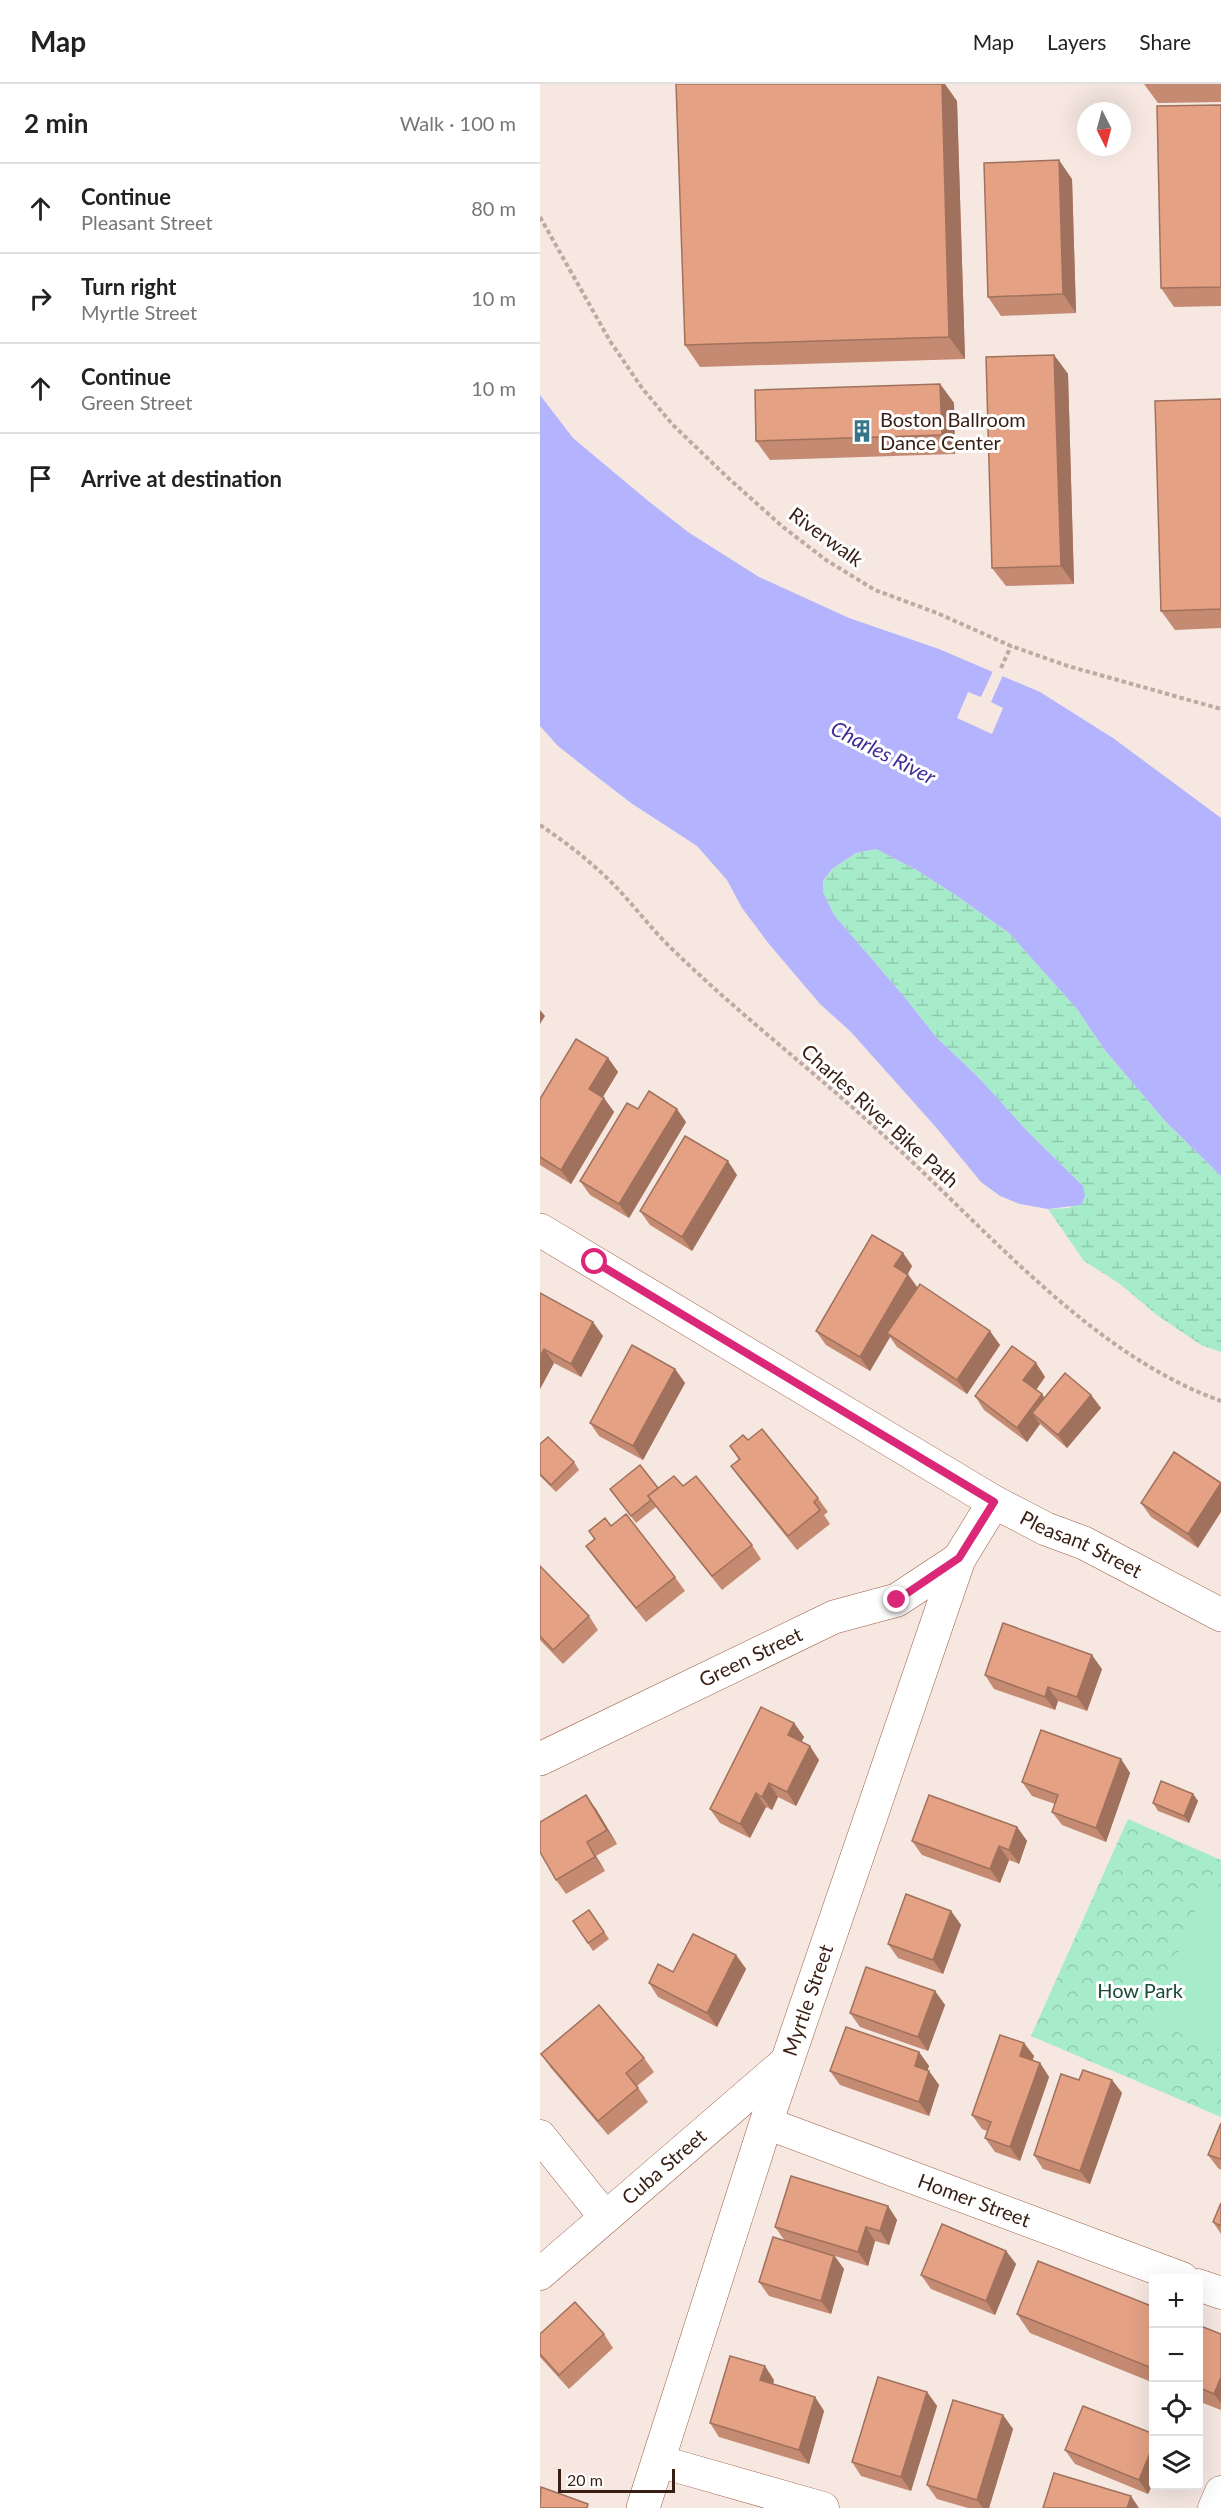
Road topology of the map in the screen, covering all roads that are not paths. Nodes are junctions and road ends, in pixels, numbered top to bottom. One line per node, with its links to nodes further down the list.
1 (540, 1230): 2 (street, Pleasant Street)
2 (994, 1502): 3 (street, Myrtle Street); 4 (street, Pleasant Street)
3 (959, 1558): 5 (street, Green Street); 6 (street, Myrtle Street)
4 (1221, 1615)
5 (540, 1759)
6 (788, 2060): 7 (street, Myrtle Street); 9 (street, Cuba Street)
7 (766, 2123): 11 (street, Homer Street); 14 (street, Myrtle Street)
8 (540, 2136): 9 (street)
9 (605, 2217): 10 (street, Cuba Street)
10 (540, 2274)
11 (1171, 2274)
12 (1203, 2287): 13 (street)
13 (1221, 2293)
14 (658, 2461): 16 (street, Myrtle Street); 17 (street)
15 (1221, 2492): 18 (street)
16 (643, 2508)
17 (823, 2508)
18 (1214, 2508)

